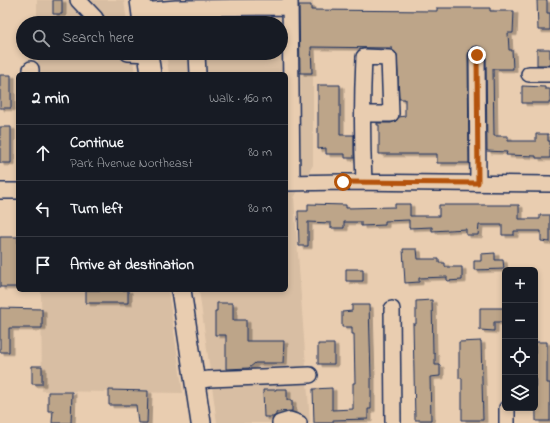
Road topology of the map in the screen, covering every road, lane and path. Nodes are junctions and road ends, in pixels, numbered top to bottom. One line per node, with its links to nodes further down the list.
1 (78, 0): 5 (street)
2 (290, 4): 3 (street); 14 (street)
3 (196, 8): 4 (street); 6 (street)
4 (142, 11)
5 (93, 16)
6 (196, 16)
7 (477, 55): 18 (street)
8 (149, 60): 10 (main road)
9 (197, 60): 11 (street)
10 (151, 72)
11 (198, 72)
12 (528, 74): 13 (street)
13 (550, 74)
14 (288, 90): 17 (street)
15 (363, 114): 16 (street)
16 (364, 182): 17 (street); 18 (street)
17 (289, 183)
18 (478, 183): 19 (street)
19 (550, 184)
20 (0, 191): 21 (street)
21 (16, 191)
22 (182, 292): 25 (main road)
23 (392, 309): 30 (street)
24 (310, 375): 25 (street)
25 (195, 382): 27 (main road)
26 (507, 411): 31 (street)
27 (200, 423)
28 (280, 423): 29 (street)
29 (299, 423)
30 (393, 423)
31 (507, 423)

